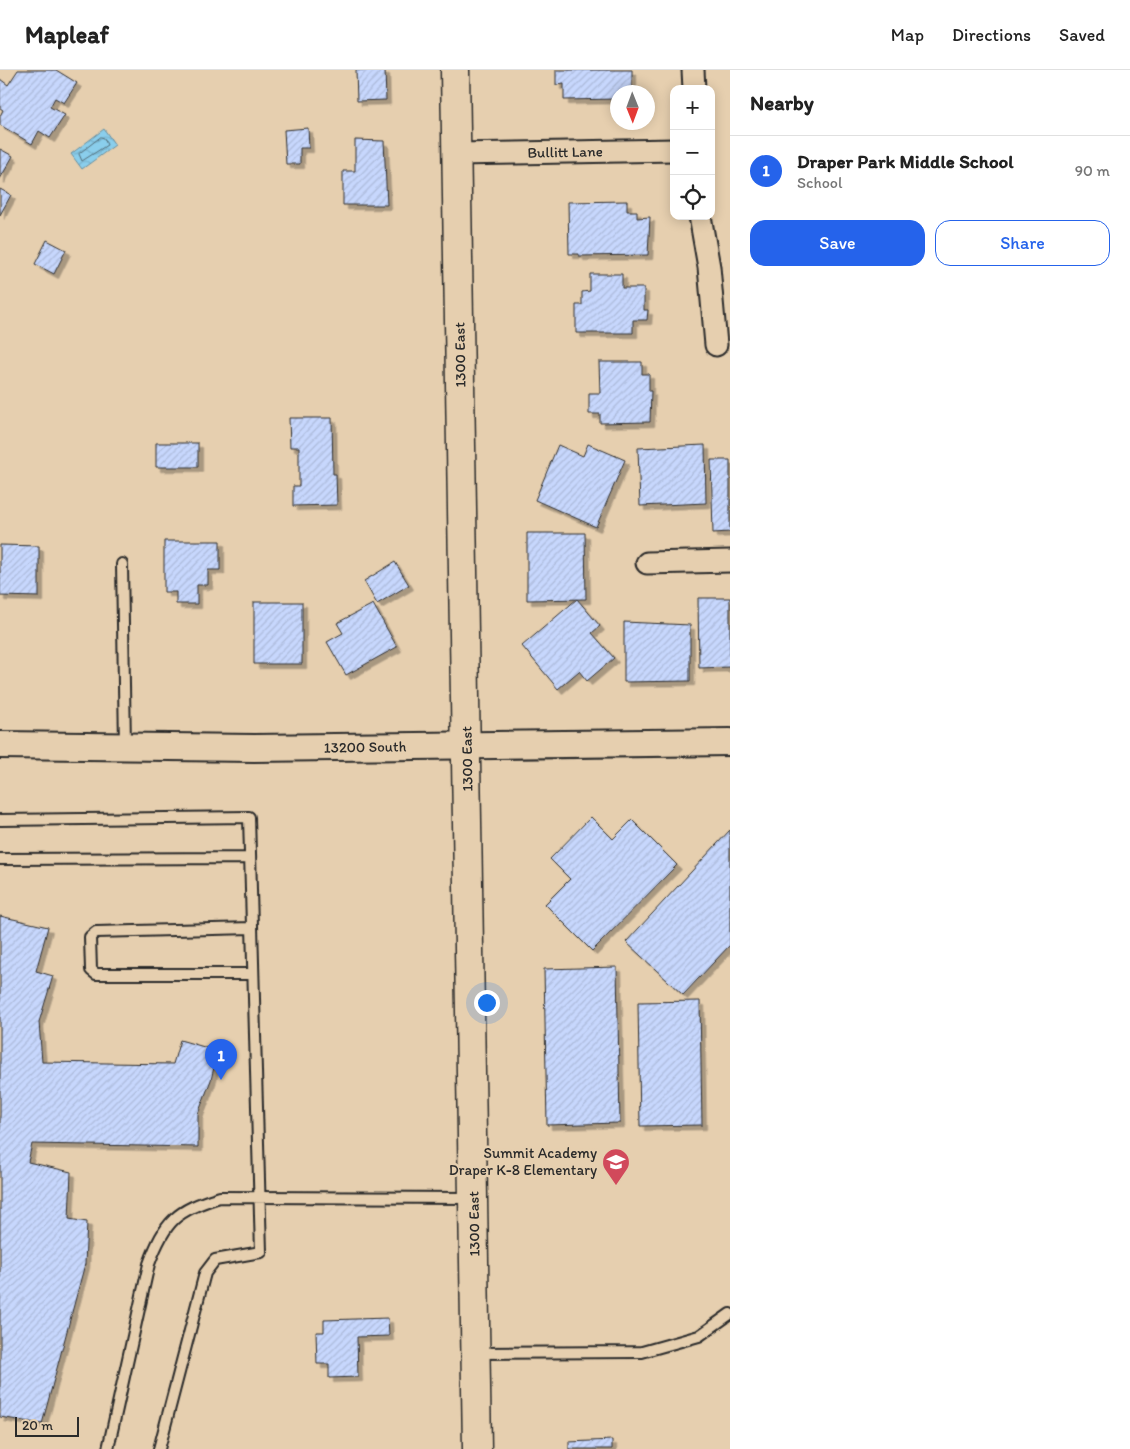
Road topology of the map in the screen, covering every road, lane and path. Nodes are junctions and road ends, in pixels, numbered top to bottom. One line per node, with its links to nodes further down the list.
1 (455, 70): 5 (main road, 1300 East)
2 (694, 70): 3 (street)
3 (694, 85)
4 (670, 150): 5 (street, Bullitt Lane)
5 (456, 154): 14 (main road, 1300 East)
6 (701, 220): 7 (street)
7 (716, 344)
8 (647, 562): 9 (street)
9 (730, 562)
10 (122, 564): 13 (lane)
11 (730, 742): 14 (street, 13200 South)
12 (0, 745): 13 (street, 13200 South)
13 (125, 745): 14 (street, 13200 South)
14 (467, 746): 21 (main road, 1300 East)
15 (0, 820): 16 (lane)
16 (250, 858): 17 (lane); 18 (lane)
17 (0, 859)
18 (252, 928): 19 (lane); 19 (lane)
19 (253, 974): 20 (lane)
20 (259, 1198): 21 (lane); 24 (lane); 25 (lane)
21 (474, 1198): 23 (main road, 1300 East)
22 (730, 1314): 23 (lane)
23 (476, 1354): 26 (main road, 1300 East)
24 (108, 1449)
25 (159, 1449)
26 (477, 1449)

